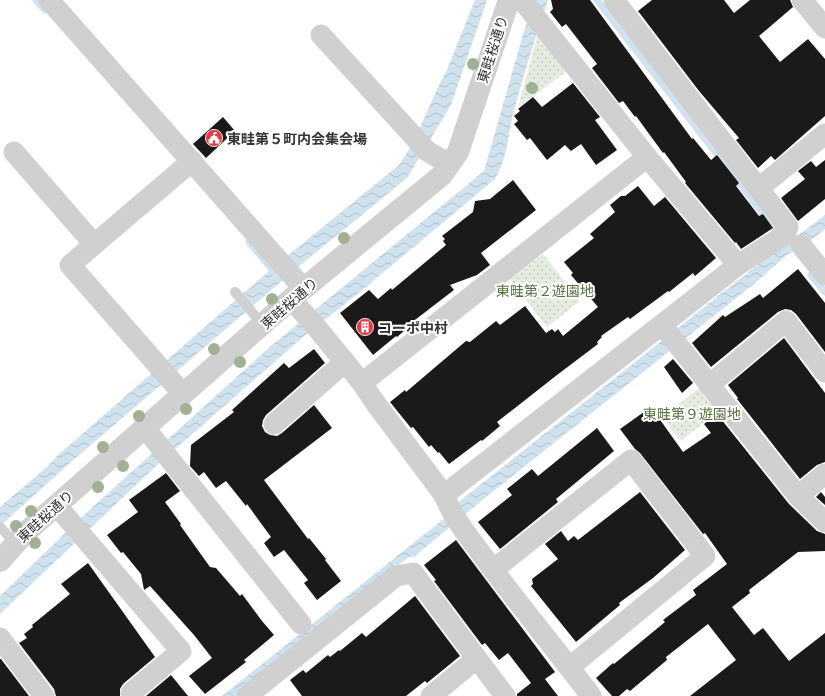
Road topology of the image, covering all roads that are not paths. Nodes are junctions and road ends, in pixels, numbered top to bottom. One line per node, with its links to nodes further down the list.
1 (50, 0): 11 (street)
2 (509, 0): 12 (street, 東畦桜通り)
3 (522, 0): 10 (street)
4 (614, 0): 13 (street)
5 (802, 0): 6 (street)
6 (825, 28)
7 (321, 35): 12 (street)
8 (825, 134): 13 (street)
9 (14, 152): 15 (street)
10 (647, 157): 16 (street); 24 (street)
11 (192, 161): 15 (street); 18 (street)
12 (449, 164): 18 (street, 東畦桜通り)
13 (758, 188): 14 (street)
14 (788, 236): 16 (street); 17 (street)
15 (94, 244): 26 (street)
16 (738, 264): 21 (street)
17 (825, 275)
18 (291, 281): 20 (street, 東畦桜通り); 22 (street)
19 (237, 294): 20 (lane)
20 (257, 319): 26 (street, 東畦桜通り)
21 (670, 335): 25 (street); 32 (street)
22 (345, 362): 24 (street); 27 (street)
23 (825, 372): 25 (street)
24 (362, 383): 32 (street)
25 (709, 385): 30 (street)
26 (183, 394): 28 (street, 東畦桜通り)
27 (274, 424)
28 (145, 428): 31 (street, 東畦桜通り); 37 (street)
29 (825, 474): 30 (street)
30 (798, 496): 33 (street)
31 (56, 505): 34 (street, 東畦桜通り); 41 (street)
32 (451, 509): 36 (street)
33 (825, 522)
34 (5, 533): 35 (street, 東畦桜通り)
35 (0, 561)
36 (493, 570): 40 (street); 40 (street)
37 (301, 624)
38 (0, 638): 42 (street)
39 (476, 659): 43 (street); 44 (street); 45 (street)
40 (570, 667): 46 (street)
41 (131, 692)
42 (44, 696)
43 (247, 696)
44 (430, 696)
45 (505, 696)
46 (591, 696)

